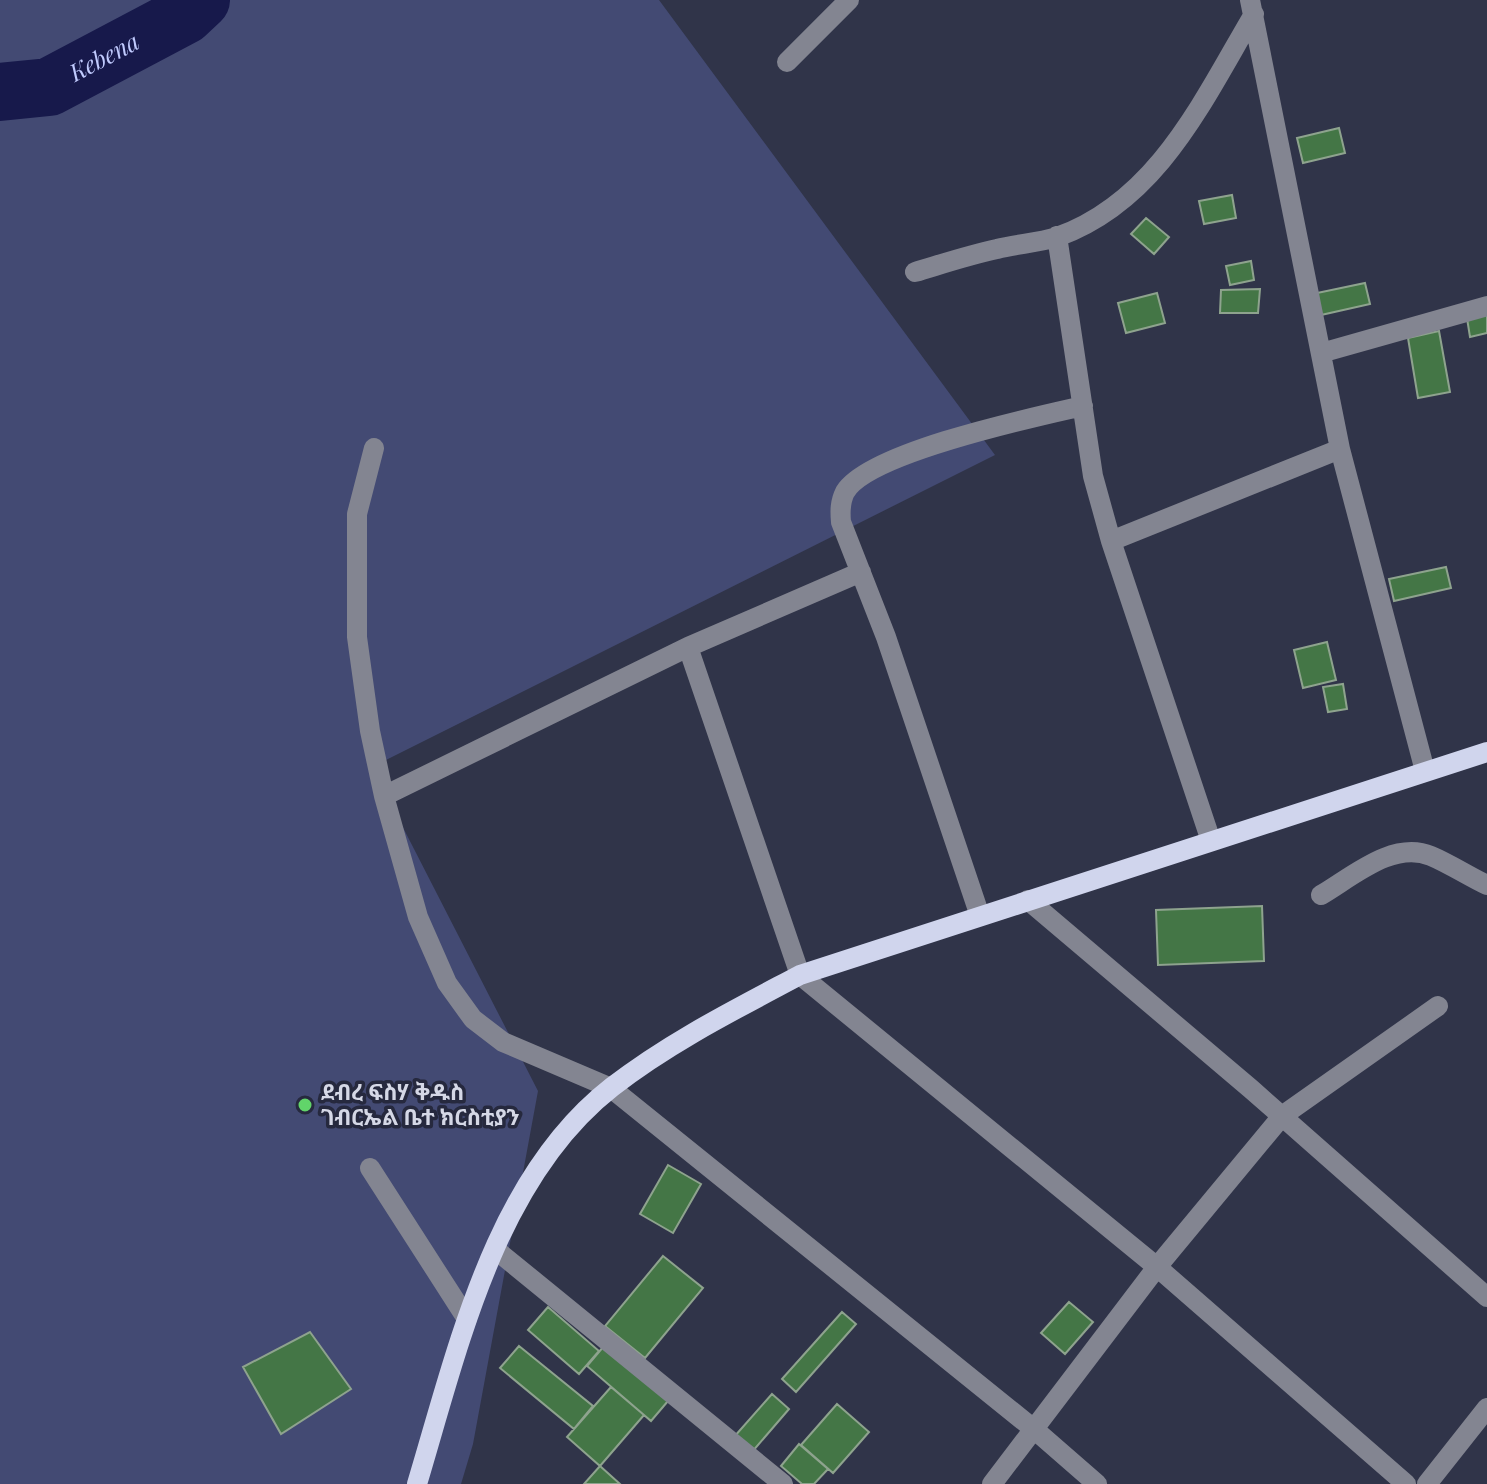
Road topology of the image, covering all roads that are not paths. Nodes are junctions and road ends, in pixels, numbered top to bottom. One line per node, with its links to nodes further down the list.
1 (849, 0): 3 (street)
2 (1252, 7): 4 (street); 7 (street)
3 (787, 62)
4 (1057, 236): 5 (street); 8 (street)
5 (915, 272)
6 (1487, 306): 7 (street)
7 (1321, 353): 10 (street)
8 (1083, 406): 11 (street); 12 (street)
9 (374, 448): 16 (street)
10 (1340, 449): 11 (street); 15 (street)
11 (1111, 541): 17 (street)
12 (861, 572): 13 (street); 21 (street)
13 (688, 647): 16 (street); 22 (street)
14 (1487, 752): 15 (main road)
15 (1425, 771): 17 (main road)
16 (384, 796): 24 (street)
17 (1211, 841): 20 (main road)
18 (1487, 885): 19 (street)
19 (1321, 895)
20 (1028, 900): 21 (main road); 25 (street)
21 (980, 916): 22 (main road)
22 (800, 975): 24 (main road); 28 (street)
23 (1438, 1006): 25 (street)
24 (611, 1088): 27 (main road); 32 (street)
25 (1282, 1116): 28 (street); 29 (street)
26 (370, 1168): 30 (street)
27 (496, 1250): 30 (main road); 34 (street)
28 (1157, 1267): 32 (street); 37 (street)
29 (1487, 1297)
30 (467, 1319): 33 (main road)
31 (1487, 1408): 38 (street)
32 (1035, 1430): 35 (street); 36 (street)
33 (417, 1484)
34 (783, 1484)
35 (992, 1484)
36 (1097, 1484)
37 (1406, 1484)
38 (1427, 1484)

